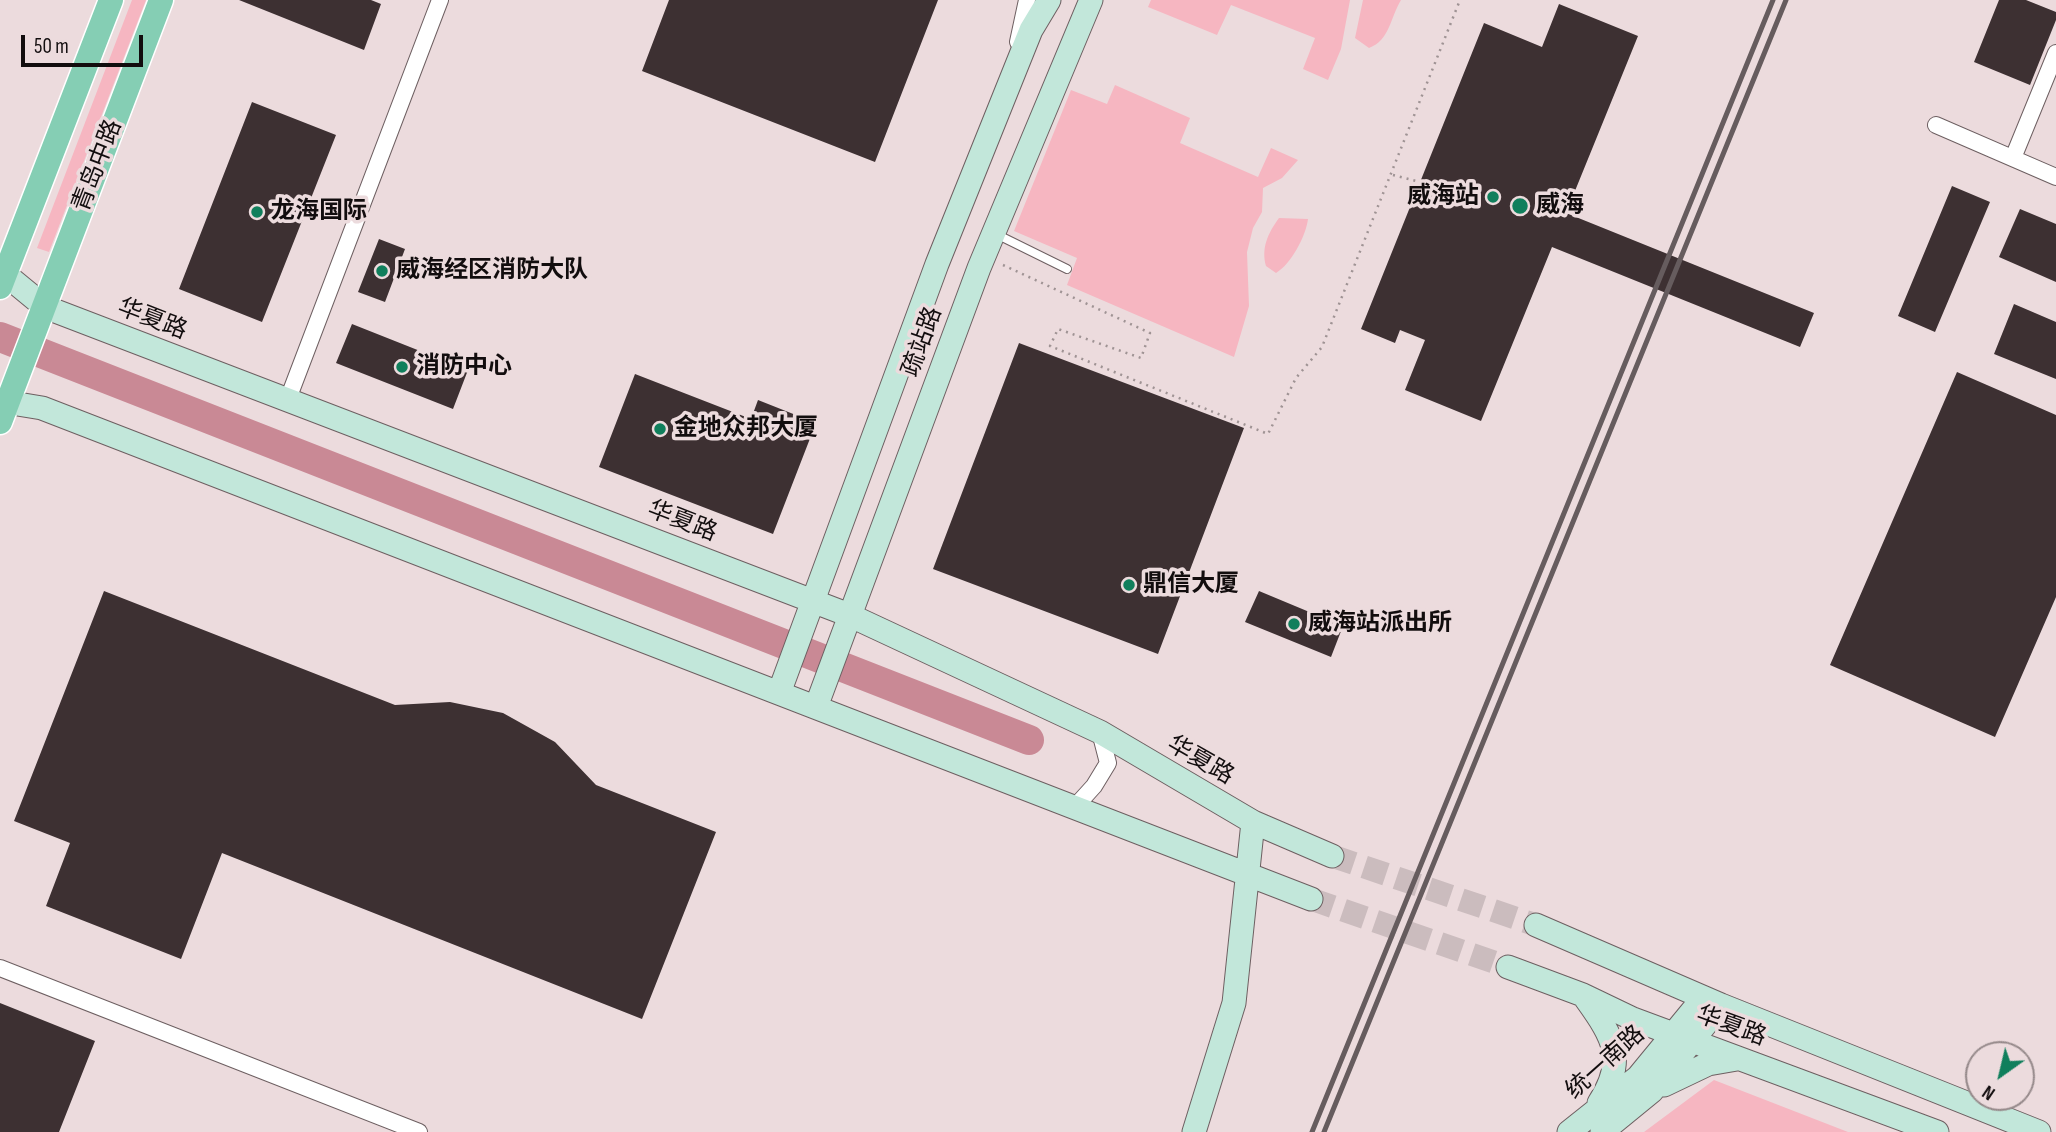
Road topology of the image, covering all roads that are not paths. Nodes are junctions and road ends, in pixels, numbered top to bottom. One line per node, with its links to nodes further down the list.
1 (111, 0): 16 (main road, 青岛中路)
2 (161, 0): 17 (main road, 青岛中路)
3 (440, 0): 18 (street)
4 (1027, 0): 10 (street)
5 (1042, 0): 8 (lane)
6 (1049, 0): 8 (main road, 疏站路)
7 (1091, 0): 14 (main road, 疏站路)
8 (1031, 30): 10 (main road, 疏站路)
9 (2056, 53): 12 (street)
10 (1009, 82): 20 (main road, 疏站路)
11 (1936, 125): 12 (street)
12 (2013, 158): 13 (street)
13 (2056, 177)
14 (993, 233): 15 (lane); 21 (main road, 疏站路)
15 (1067, 269)
16 (2, 276): 17 (main road, 华夏路)
17 (44, 307): 18 (main road, 华夏路); 19 (main road, 青岛中路)
18 (288, 400): 20 (main road, 华夏路)
19 (2, 409): 22 (main road)
20 (809, 607): 21 (main road, 华夏路); 22 (main road, 疏站路)
21 (847, 622): 23 (main road, 疏站路); 24 (main road, 华夏路)
22 (782, 686): 23 (main road)
23 (819, 700): 25 (main road)
24 (1100, 732): 25 (street); 26 (main road, 华夏路)
25 (1074, 808): 28 (main road)
26 (1253, 822): 27 (main road, 华夏路); 28 (main road)
27 (1332, 856)
28 (1249, 874): 29 (main road); 40 (main road)
29 (1311, 899)
30 (1536, 925): 34 (main road, 华夏路)
31 (1508, 967): 33 (main road, 华夏路)
32 (0, 968): 39 (street)
33 (1583, 995): 35 (main road, 华夏路); 38 (main road)
34 (1712, 1002): 35 (main road, 统一南路); 43 (main road, 华夏路)
35 (1685, 1038): 36 (main road, 华夏路); 37 (main road, 统一南路); 38 (main road, 统一南路)
36 (1739, 1059): 37 (main road); 42 (main road, 华夏路)
37 (1652, 1091): 38 (main road, 统一南路)
38 (1598, 1122): 41 (main road, 统一南路)
39 (419, 1132)
40 (1194, 1132)
41 (1569, 1132)
42 (1937, 1132)
43 (2039, 1132)

